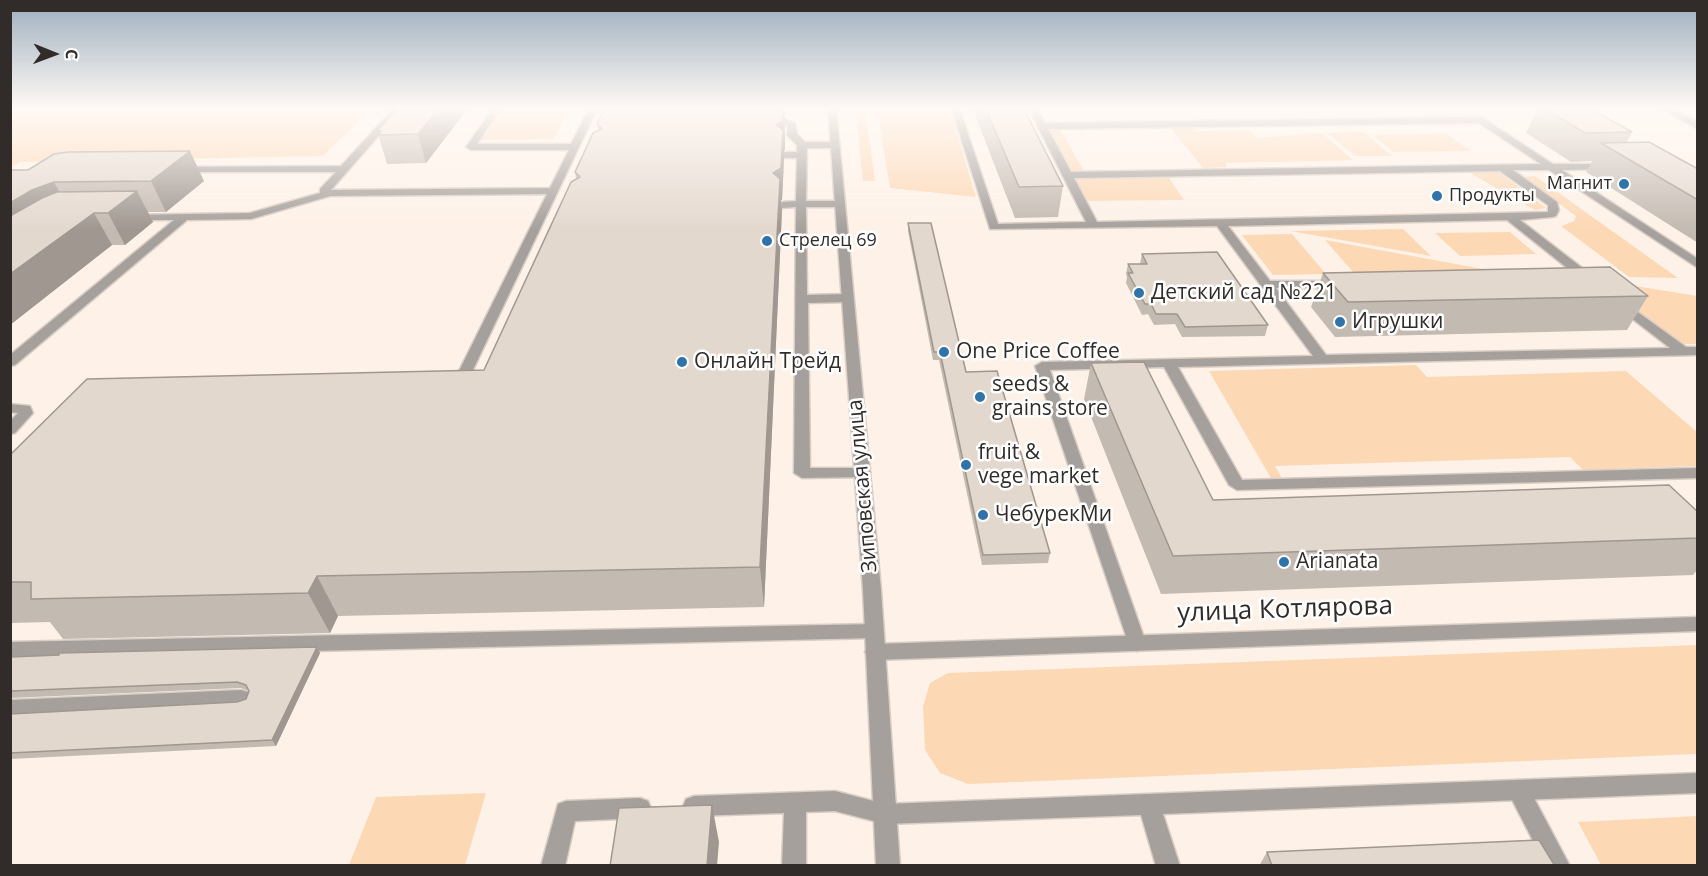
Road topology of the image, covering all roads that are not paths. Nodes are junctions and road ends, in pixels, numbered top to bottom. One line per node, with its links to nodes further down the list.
1 (362, 148): 15 (street)
2 (482, 148): 9 (street)
3 (577, 148): 9 (street)
4 (802, 148): 10 (street); 19 (street)
5 (835, 148): 20 (street, Зиповская улица)
6 (968, 148): 26 (street)
7 (1053, 148): 16 (street)
8 (1523, 148): 12 (street)
9 (574, 155): 17 (street)
10 (785, 155)
11 (1622, 166): 12 (street)
12 (1551, 167): 13 (street); 27 (street)
13 (1503, 168): 16 (street); 24 (street)
14 (169, 169): 15 (street)
15 (342, 169): 18 (street)
16 (1067, 176): 26 (street)
17 (553, 191): 18 (street); 39 (street)
18 (327, 194): 23 (street)
19 (801, 204): 20 (street); 21 (street); 33 (street)
20 (839, 204): 32 (street, Зиповская улица)
21 (782, 205)
22 (115, 217): 23 (street)
23 (184, 217): 37 (street)
24 (1510, 217): 25 (street); 31 (street)
25 (1220, 222): 26 (street); 30 (street)
26 (1093, 225)
27 (1698, 265)
28 (1567, 279): 31 (street)
29 (1355, 284): 30 (street)
30 (1267, 285): 36 (street)
31 (1598, 286): 34 (street)
32 (847, 298): 33 (street); 42 (street, Зиповская улица)
33 (800, 299): 42 (street)
34 (1683, 351): 35 (street); 36 (street)
35 (1698, 351)
36 (1323, 360): 38 (street)
37 (10, 362)
38 (1170, 365): 44 (street); 48 (street)
39 (466, 371)
40 (10, 408): 41 (street)
41 (10, 430)
42 (862, 473): 47 (street, Зиповская улица)
43 (1698, 473): 44 (street)
44 (1650, 474): 45 (street)
45 (1666, 489)
46 (1698, 624): 48 (street, улица Котлярова)
47 (874, 631): 49 (street); 50 (street, Зиповская улица)
48 (1137, 644): 50 (street, улица Котлярова)
49 (10, 650)
50 (875, 652): 57 (street, Зиповская улица)
51 (241, 698): 52 (street)
52 (10, 709)
53 (1698, 783): 54 (street)
54 (1518, 790): 56 (street); 62 (street)
55 (795, 802): 57 (street); 58 (street); 59 (street)
56 (1149, 804): 57 (street); 61 (street)
57 (885, 814): 60 (street, Зиповская улица)
58 (553, 866)
59 (794, 866)
60 (888, 866)
61 (1168, 866)
62 (1559, 866)

